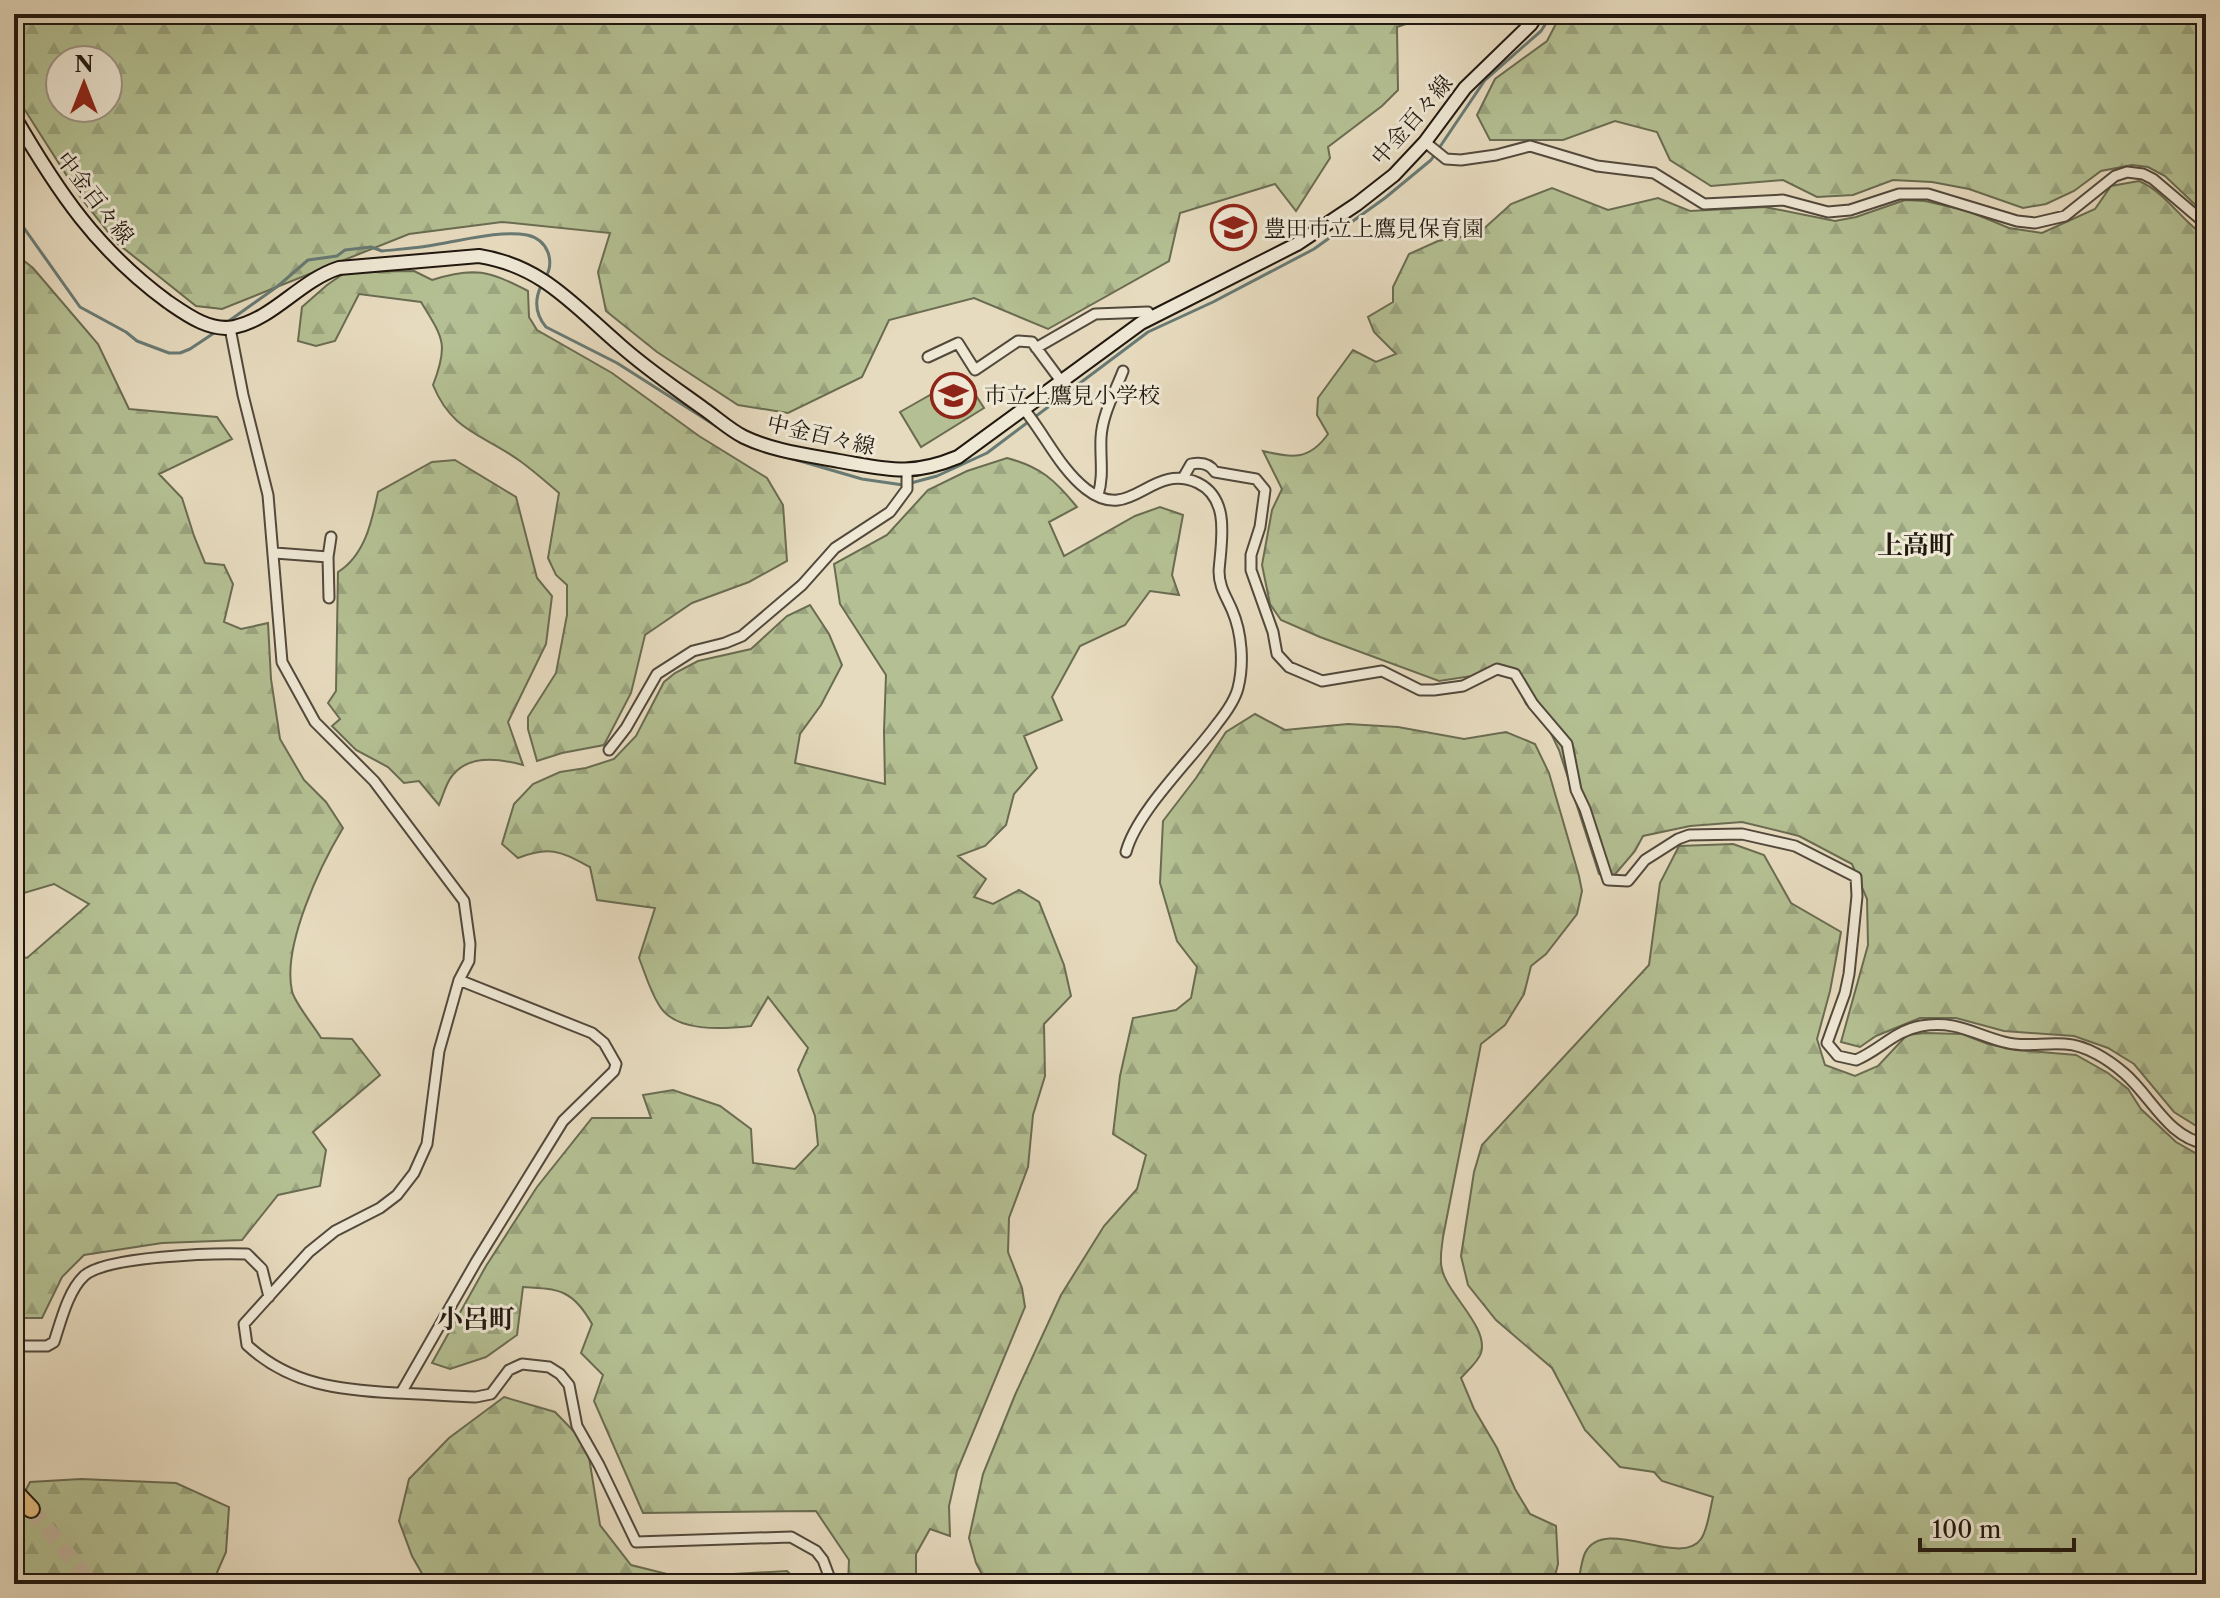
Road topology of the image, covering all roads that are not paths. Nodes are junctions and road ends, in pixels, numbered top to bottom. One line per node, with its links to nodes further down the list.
1 (1537, 14): 3 (main road, 中金百々線)
2 (14, 116): 6 (main road, 中金百々線)
3 (1428, 144): 4 (street); 5 (main road, 中金百々線)
4 (2206, 224)
5 (1151, 317): 7 (street); 10 (main road, 中金百々線)
6 (230, 328): 12 (main road, 中金百々線); 16 (street)
7 (1036, 348): 8 (street); 10 (street)
8 (928, 357)
9 (1123, 371): 14 (street)
10 (1061, 381): 11 (main road, 中金百々線)
11 (1025, 410): 12 (main road, 中金百々線); 14 (street)
12 (907, 473): 19 (street)
13 (1183, 478): 14 (street); 20 (street); 22 (street)
14 (1098, 495)
15 (331, 537): 17 (street)
16 (275, 553): 17 (street); 21 (street)
17 (328, 557): 18 (street)
18 (329, 598)
19 (609, 750)
20 (1126, 852)
21 (459, 980): 23 (street); 25 (street)
22 (2206, 1144)
23 (269, 1297): 24 (street); 25 (street)
24 (14, 1346)
25 (401, 1393): 28 (street)
26 (14, 1491): 27 (highway)
27 (31, 1509)
28 (832, 1584)

